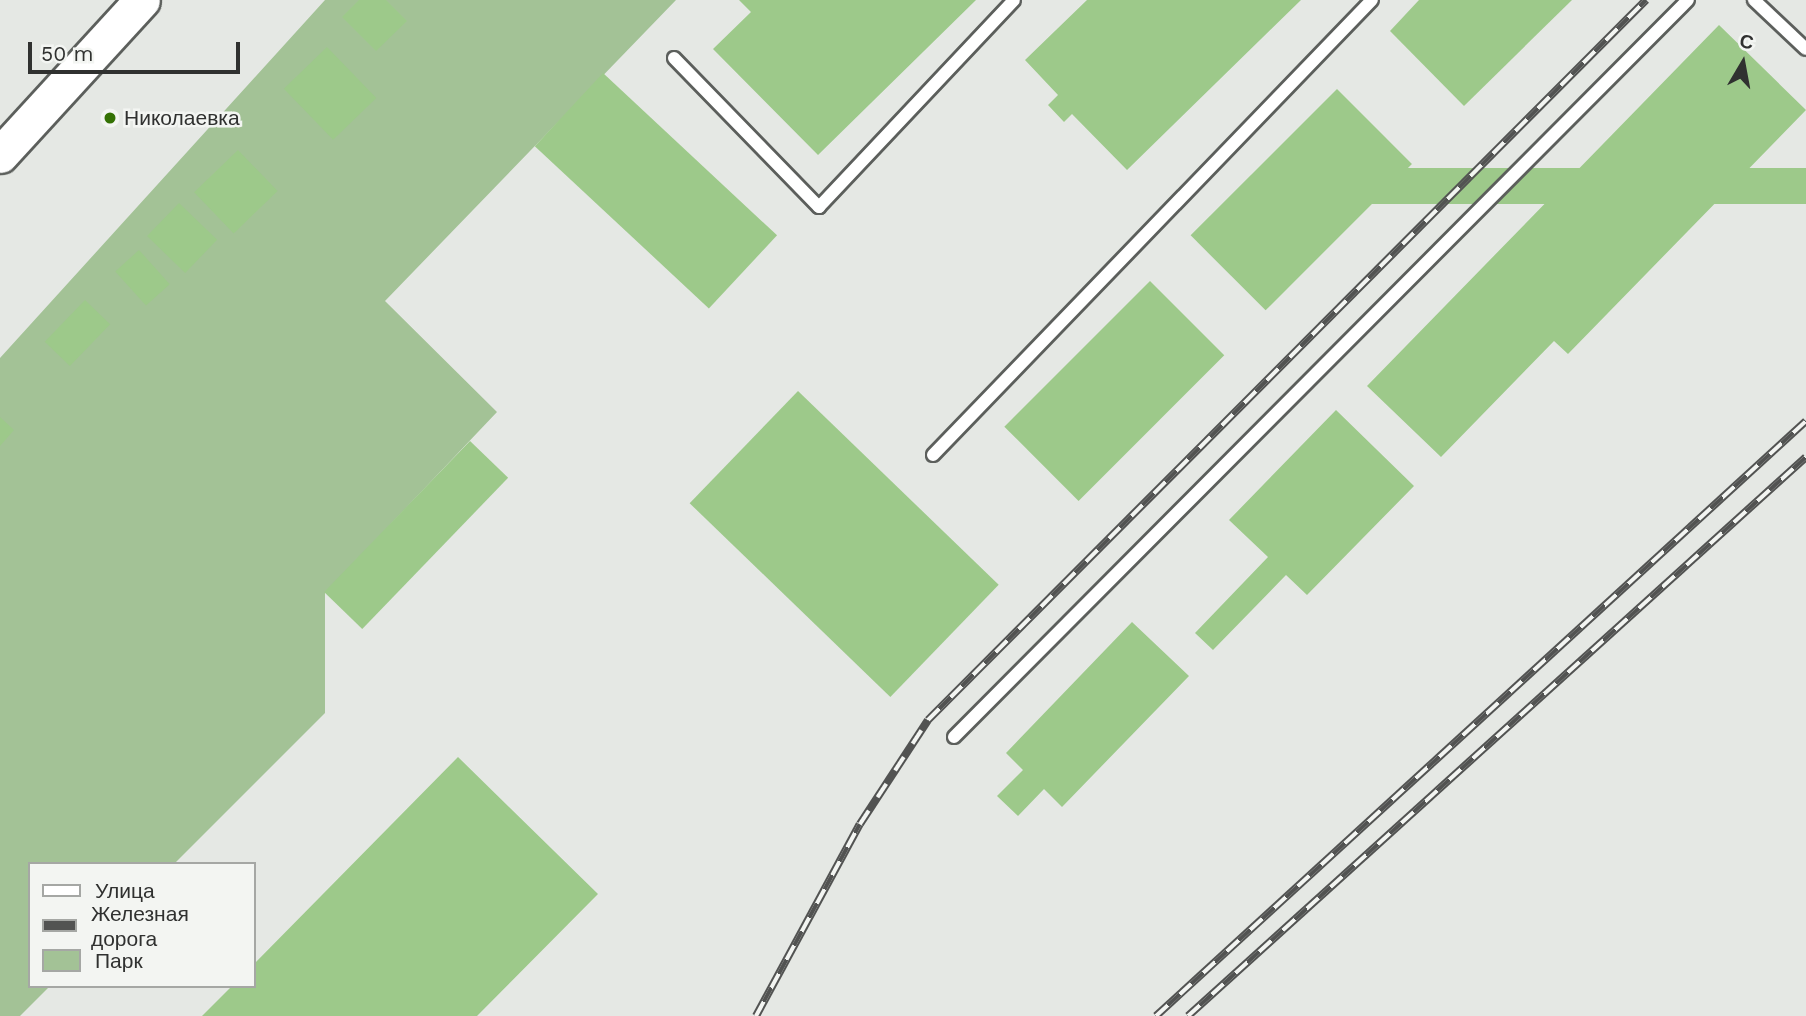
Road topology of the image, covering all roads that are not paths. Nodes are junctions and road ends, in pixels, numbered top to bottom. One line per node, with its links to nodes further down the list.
1 (142, 0): 8 (main road)
2 (1014, 0): 7 (lane)
3 (1372, 0): 9 (lane)
4 (1688, 0): 10 (lane)
5 (1754, 0): 6 (lane)
6 (1806, 49)
7 (674, 58)
8 (0, 155)
9 (933, 455)
10 (954, 737)

